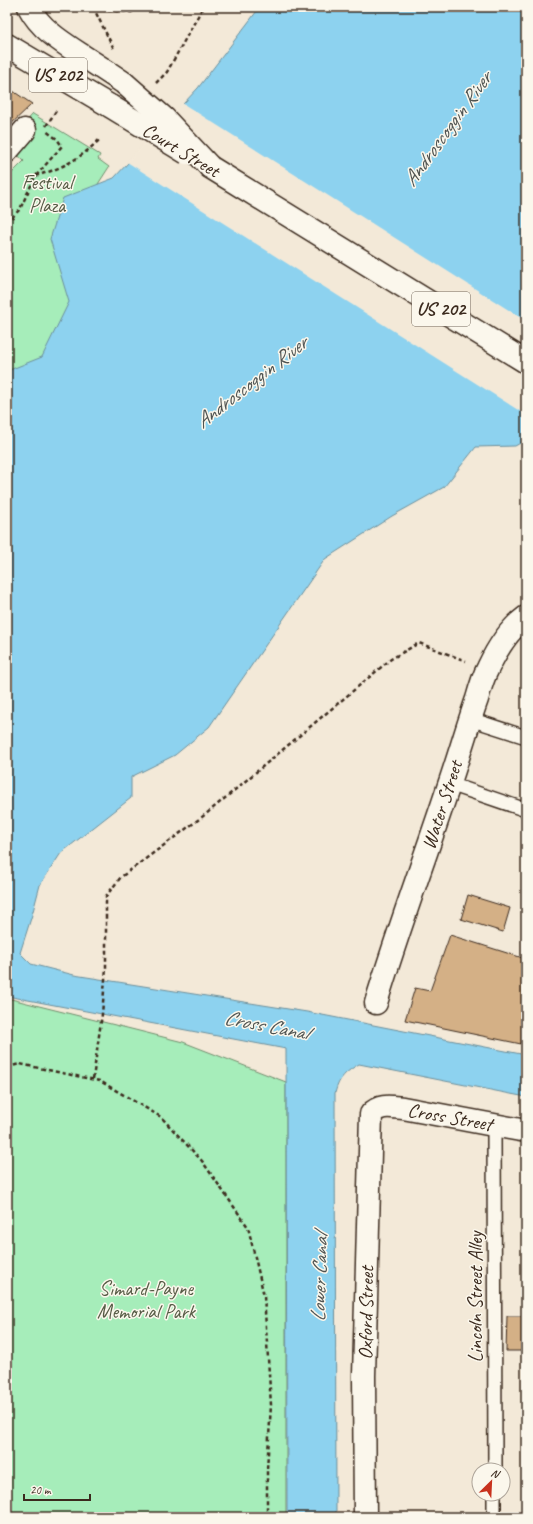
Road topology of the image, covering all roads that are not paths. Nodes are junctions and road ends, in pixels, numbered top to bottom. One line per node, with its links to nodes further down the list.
1 (29, 7): 5 (main road, bridge)
2 (7, 44): 5 (main road, Court Street / US 202, bridge)
3 (26, 130): 4 (main road)
4 (7, 150)
5 (210, 167): 6 (main road, Court Street / US 202)
6 (526, 362)
7 (526, 618): 8 (main road, Water Street)
8 (470, 718): 9 (lane); 10 (main road, Water Street)
9 (526, 737)
10 (450, 784): 11 (lane); 12 (main road, Water Street)
11 (526, 810)
12 (376, 1003)
13 (374, 1110): 14 (main road, Cross Street); 18 (main road, Oxford Street)
14 (494, 1125): 15 (main road, Cross Street); 16 (lane, Lincoln Street Alley)
15 (526, 1131)
16 (495, 1462)
17 (494, 1502): 19 (lane)
18 (365, 1517)
19 (494, 1517)

